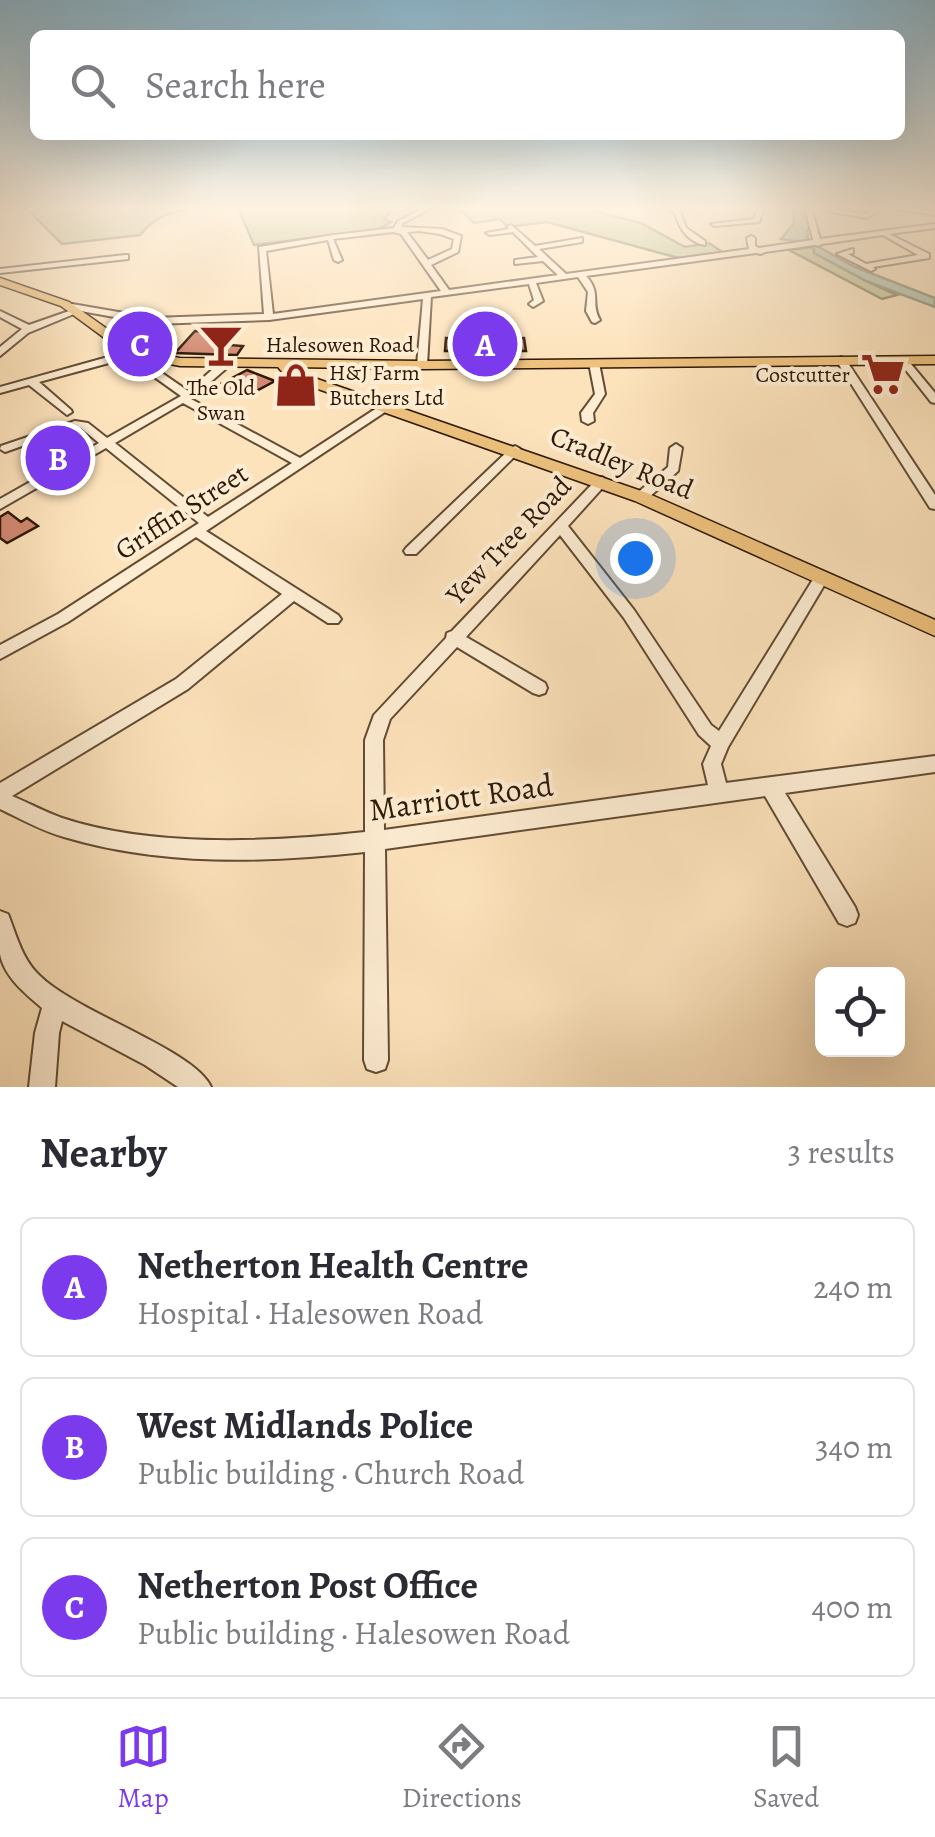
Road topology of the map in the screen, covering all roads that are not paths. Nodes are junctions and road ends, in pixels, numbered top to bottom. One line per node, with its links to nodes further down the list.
1 (121, 258): 12 (street)
2 (263, 258): 21 (street)
3 (422, 258): 10 (street)
4 (439, 258): 10 (street)
5 (545, 258): 9 (street); 13 (street)
6 (718, 258): 11 (street)
7 (848, 258): 8 (street)
8 (921, 258)
9 (518, 262)
10 (426, 264): 15 (street)
11 (581, 276): 13 (street); 22 (street)
12 (2, 278): 18 (main road, Halesowen Road)
13 (566, 278): 14 (street)
14 (532, 282): 15 (street); 17 (street)
15 (447, 293): 16 (street)
16 (427, 296): 21 (street); 31 (street)
17 (534, 304)
18 (78, 312): 20 (street); 20 (street); 23 (street); 25 (main road, Halesowen Road)
19 (0, 314): 23 (street)
20 (106, 314): 21 (street)
21 (268, 317)
22 (595, 320)
23 (28, 328): 24 (street)
24 (0, 354)
25 (135, 354): 30 (main road, Halesowen Road); 33 (street); 35 (street)
26 (841, 360): 27 (main road, Halesowen Road); 29 (main road, Halesowen Road); 48 (street)
27 (903, 360): 28 (main road, Halesowen Road); 36 (street)
28 (935, 360)
29 (594, 363): 31 (main road, Halesowen Road); 39 (street)
30 (225, 364): 32 (main road, Halesowen Road); 35 (street)
31 (422, 364): 32 (main road, Halesowen Road)
32 (284, 365): 37 (main road, Cradley Road)
33 (32, 382): 34 (street); 38 (street)
34 (0, 390)
35 (185, 398): 40 (street); 44 (street)
36 (935, 400)
37 (386, 406): 43 (main road, Cradley Road); 44 (street, Griffin Street)
38 (66, 412)
39 (588, 421)
40 (105, 444): 41 (street); 47 (street); 50 (street)
41 (5, 448)
42 (676, 448): 46 (street)
43 (515, 450): 45 (main road, Cradley Road); 51 (street)
44 (299, 462): 50 (street, Griffin Street)
45 (602, 481): 46 (main road, Cradley Road); 49 (street, Yew Tree Road)
46 (641, 496): 52 (main road, Cradley Road)
47 (0, 505)
48 (935, 505)
49 (562, 526): 56 (street, Yew Tree Road); 59 (street)
50 (202, 527): 53 (street); 57 (street, Griffin Street)
51 (411, 551)
52 (822, 578): 55 (main road, Cradley Road); 59 (street)
53 (292, 594): 54 (street); 63 (street)
54 (333, 619)
55 (935, 628)
56 (453, 637): 58 (street, Yew Tree Road); 64 (street, Yew Tree Road)
57 (0, 654)
58 (539, 688)
59 (721, 744): 62 (street)
60 (935, 764): 61 (street, Marriott Road)
61 (770, 786): 62 (street, Marriott Road); 65 (street)
62 (719, 793): 64 (street, Marriott Road)
63 (0, 796): 64 (street, Marriott Road)
64 (375, 840): 68 (street, Yew Tree Road)
65 (848, 916)
66 (0, 922): 67 (street)
67 (55, 1004): 69 (street); 70 (street)
68 (376, 1060)
69 (42, 1087)
70 (198, 1087)

